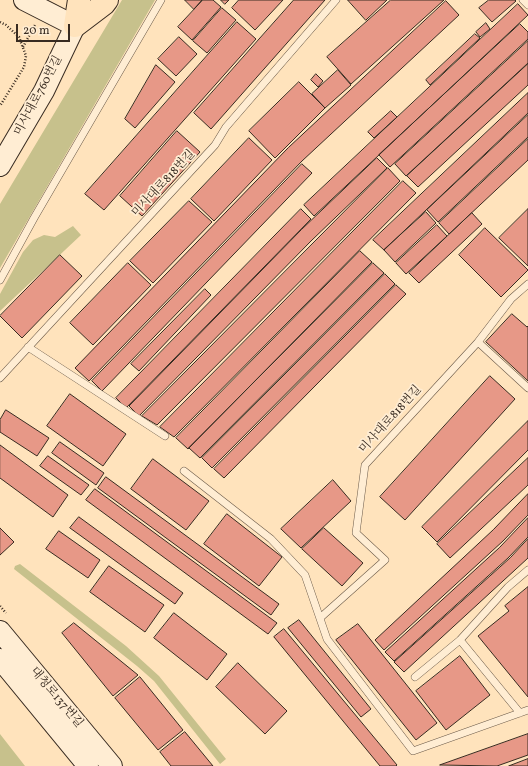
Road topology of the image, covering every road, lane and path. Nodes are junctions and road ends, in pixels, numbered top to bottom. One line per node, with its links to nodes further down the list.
1 (24, 0): 9 (main road)
2 (79, 0): 9 (main road)
3 (107, 0): 9 (main road)
4 (161, 0): 12 (lane)
5 (336, 0): 15 (lane, 미사대로818번길)
6 (523, 0): 7 (lane)
7 (528, 6)
8 (0, 22): 10 (path)
9 (75, 26): 11 (main road, 미사대로760번길)
10 (0, 106)
11 (0, 166)
12 (0, 280)
13 (528, 284): 14 (lane, 미사대로818번길)
14 (478, 342): 17 (lane); 21 (lane, 미사대로818번길)
15 (28, 347): 16 (lane, 미사대로818번길); 18 (lane)
16 (0, 378)
17 (528, 388)
18 (165, 436)
19 (184, 471): 21 (lane)
20 (528, 570): 23 (lane)
21 (320, 618): 27 (lane)
22 (0, 631): 29 (main road, 대청로137번길)
23 (460, 640): 25 (lane); 27 (lane)
24 (0, 659): 28 (main road, 대청로137번길)
25 (415, 677)
26 (528, 710): 27 (lane)
27 (520, 713)
28 (88, 766)
29 (112, 766)

